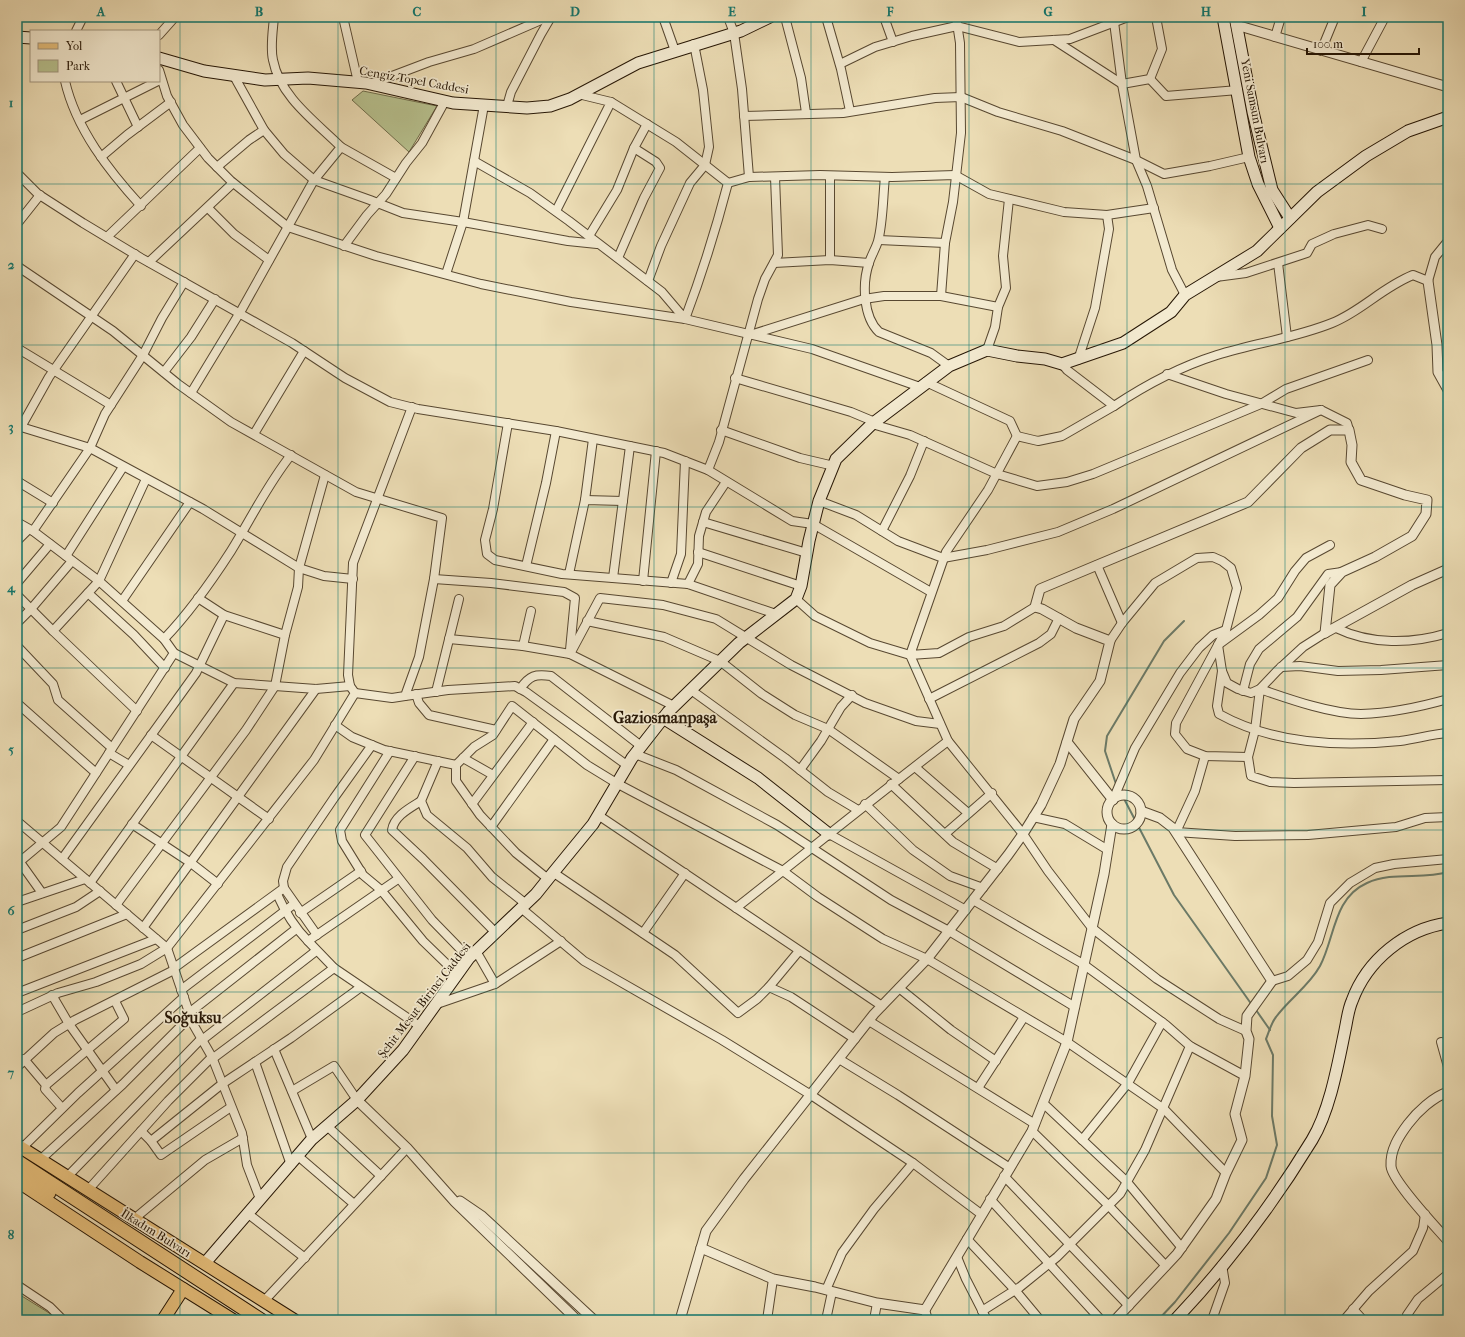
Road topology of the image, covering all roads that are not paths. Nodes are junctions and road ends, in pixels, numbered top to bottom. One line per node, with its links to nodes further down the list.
1 (83, 17): 22 (street)
2 (174, 17): 24 (street)
3 (274, 17): 37 (street)
4 (343, 17): 43 (street)
5 (550, 17): 44 (street); 55 (street)
6 (663, 17): 31 (street)
7 (728, 17): 23 (street)
8 (770, 17): 23 (main road, Cengiz Topel Caddesi)
9 (785, 17): 57 (street)
10 (826, 17): 35 (street)
11 (884, 17): 29 (street)
12 (956, 17): 21 (street)
13 (1128, 17): 20 (street)
14 (1156, 17): 38 (street)
15 (1223, 17): 47 (main road, Yeni Samsun Bulvarı)
16 (1281, 17): 26 (street)
17 (1335, 17): 32 (street)
18 (1385, 17): 34 (street)
19 (1235, 21): 26 (street); 91 (main road, Yeni Samsun Bulvarı)
20 (1114, 22): 28 (street); 45 (street)
21 (957, 26): 28 (street); 29 (street); 49 (street)
22 (76, 30)
23 (734, 33): 30 (main road, Cengiz Topel Caddesi); 58 (street)
24 (160, 34)
25 (17, 37): 27 (main road)
26 (1275, 37): 32 (street)
27 (30, 38)
28 (1054, 40): 45 (street)
29 (893, 42): 35 (street)
30 (694, 44): 31 (main road, Cengiz Topel Caddesi); 71 (street)
31 (674, 51): 48 (main road, Cengiz Topel Caddesi)
32 (1321, 51): 34 (street)
33 (160, 58): 36 (main road, Cengiz Topel Caddesi)
34 (1361, 62): 46 (street)
35 (840, 64): 56 (street)
36 (234, 76): 37 (main road, Cengiz Topel Caddesi); 63 (street)
37 (280, 79): 43 (main road, Cengiz Topel Caddesi); 64 (street)
38 (1150, 79): 45 (street); 47 (street)
39 (160, 80): 52 (street)
40 (65, 82): 60 (street)
41 (116, 82): 50 (street)
42 (156, 82): 50 (street)
43 (358, 82): 44 (main road, Cengiz Topel Caddesi)
44 (371, 84): 51 (main road, Cengiz Topel Caddesi)
45 (1122, 84): 69 (street)
46 (1448, 87)
47 (1238, 90): 68 (main road, Yeni Samsun Bulvarı)
48 (578, 94): 53 (street); 55 (main road, Cengiz Topel Caddesi)
49 (961, 97): 56 (street); 69 (street); 74 (street)
50 (123, 98): 60 (street); 62 (street)
51 (445, 101): 54 (main road, Cengiz Topel Caddesi); 78 (street)
52 (171, 102): 62 (street); 65 (street)
53 (611, 102): 61 (street); 89 (street)
54 (484, 105): 55 (main road, Cengiz Topel Caddesi); 70 (street)
55 (507, 106)
56 (850, 112): 57 (street)
57 (806, 113): 58 (street)
58 (744, 116): 79 (street)
59 (1448, 117): 91 (main road)
60 (80, 120): 67 (street)
61 (647, 124): 66 (street); 71 (street)
62 (138, 126): 67 (street)
63 (264, 130): 72 (street); 80 (street)
64 (341, 147): 78 (street); 80 (street)
65 (200, 148): 72 (street); 86 (street)
66 (634, 148): 97 (street); 105 (street)
67 (101, 157): 86 (street)
68 (1249, 157): 69 (street); 95 (main road, Yeni Samsun Bulvarı)
69 (1136, 160): 88 (street)
70 (474, 161): 89 (street); 92 (street)
71 (705, 164): 82 (street); 115 (street)
72 (217, 167): 81 (street)
73 (17, 173): 83 (street)
74 (955, 175): 77 (street); 84 (street); 101 (street)
75 (830, 176): 76 (street); 77 (street); 107 (street)
76 (775, 177): 79 (street); 109 (street)
77 (885, 177): 99 (street)
78 (396, 178): 85 (street)
79 (749, 178): 82 (street)
80 (314, 180): 85 (street); 94 (street)
81 (233, 183): 87 (street); 94 (street)
82 (728, 183): 125 (street)
83 (40, 196): 93 (street); 98 (street)
84 (1009, 198): 90 (street); 122 (street)
85 (377, 203): 92 (street); 103 (street)
86 (141, 206): 98 (street)
87 (208, 208): 106 (street); 108 (street)
88 (1154, 208): 90 (street); 119 (street)
89 (556, 212): 97 (street)
90 (1107, 215): 132 (street)
91 (1290, 218): 95 (main road)
92 (463, 222): 102 (street); 113 (street)
93 (17, 224)
94 (288, 227): 103 (street); 106 (street)
95 (1280, 228): 114 (main road)
96 (1382, 229): 111 (street)
97 (589, 236): 102 (street)
98 (107, 237): 104 (street)
99 (879, 240): 101 (street); 110 (street)
100 (1448, 241): 116 (street)
101 (945, 243): 118 (street)
102 (597, 244): 105 (street)
103 (344, 246): 113 (street)
104 (135, 254): 108 (street); 124 (street)
105 (618, 258): 115 (street)
106 (269, 260): 123 (street)
107 (830, 260): 109 (street); 110 (street)
108 (149, 262): 117 (street)
109 (774, 263): 126 (street)
110 (869, 263): 121 (street)
111 (1278, 263): 114 (street); 127 (street)
112 (17, 266): 124 (street)
113 (446, 274): 125 (street)
114 (1215, 277): 119 (main road)
115 (648, 281): 125 (street)
116 (1428, 281): 127 (street); 141 (street)
117 (184, 282): 120 (street); 131 (street)
118 (941, 296): 121 (street); 122 (street)
119 (1185, 296): 132 (main road)
120 (215, 299): 123 (street); 137 (street)
121 (864, 299): 126 (street); 135 (street)
122 (998, 307): 129 (street)
123 (240, 313): 130 (street); 142 (street)
124 (91, 316): 131 (street); 136 (street)
125 (685, 318): 126 (street)
126 (750, 335): 139 (street); 140 (street)
127 (1287, 337): 138 (street)
128 (17, 348): 136 (street)
129 (987, 350): 134 (main road); 135 (main road)
130 (304, 351): 146 (street); 154 (street)
131 (143, 355): 137 (street); 144 (street)
132 (1078, 360): 134 (main road)
133 (1368, 360): 143 (street)
134 (1062, 364): 145 (street)
135 (949, 366): 140 (main road)
136 (54, 370): 144 (street); 150 (street)
137 (164, 372): 142 (street)
138 (1167, 374): 143 (street); 145 (street)
139 (735, 378): 149 (street); 151 (street)
140 (923, 385): 149 (main road); 155 (street)
141 (1448, 390)
142 (191, 393): 154 (street)
143 (1261, 404): 147 (street); 166 (street)
144 (111, 405): 159 (street)
145 (1114, 406): 155 (street)
146 (412, 407): 148 (street); 171 (street)
147 (1321, 410): 152 (street); 189 (street)
148 (508, 423): 153 (street); 191 (street)
149 (873, 423): 157 (street); 163 (main road)
150 (19, 426): 159 (street)
151 (721, 430): 163 (street); 165 (street)
152 (1349, 430): 190 (street); 194 (street)
153 (556, 431): 156 (street); 191 (street)
154 (254, 434): 161 (street)
155 (1017, 436): 166 (street)
156 (593, 438): 158 (street); 172 (street)
157 (924, 441): 166 (street); 181 (street)
158 (630, 446): 160 (street); 173 (street)
159 (90, 448): 164 (street); 176 (street)
160 (656, 451): 162 (street); 200 (street)
161 (291, 455): 167 (street); 182 (street)
162 (685, 461): 165 (street); 202 (street)
163 (834, 466): 174 (main road)
164 (123, 467): 168 (street); 188 (street)
165 (708, 470): 170 (street)
166 (997, 474): 189 (street)
167 (325, 475): 171 (street); 192 (street)
168 (146, 479): 175 (street); 199 (street)
169 (17, 481): 176 (street)
170 (726, 482): 178 (street); 179 (street)
171 (377, 499): 197 (street); 198 (street)
172 (586, 500): 173 (street); 195 (street)
173 (623, 501): 196 (street)
174 (820, 501): 179 (main road); 181 (street)
175 (190, 502): 182 (street); 211 (street)
176 (53, 503): 180 (street)
177 (17, 522): 180 (street)
178 (703, 522): 186 (street); 187 (street)
179 (813, 524): 187 (main road); 206 (street)
180 (31, 530): 183 (street); 184 (street)
181 (882, 531): 189 (street)
182 (241, 533): 192 (street); 208 (street)
183 (17, 541)
184 (50, 544): 188 (street); 201 (street)
185 (1330, 545): 231 (street)
186 (698, 552): 203 (street); 204 (street)
187 (807, 553): 204 (main road)
188 (69, 558): 199 (street); 213 (street)
189 (943, 558): 206 (street)
190 (1097, 565): 212 (street); 220 (street)
191 (526, 566): 195 (street)
192 (299, 568): 197 (street); 226 (street)
193 (1448, 569): 221 (street)
194 (1342, 572): 224 (street); 250 (street)
195 (569, 574): 196 (street)
196 (613, 578): 200 (street)
197 (353, 579): 246 (street)
198 (434, 579): 235 (street); 254 (street)
199 (99, 581): 205 (street); 211 (street)
200 (643, 581): 202 (street)
201 (17, 583)
202 (670, 583): 203 (street)
203 (688, 584): 215 (street)
204 (801, 586): 209 (main road)
205 (88, 592): 223 (street); 241 (street)
206 (931, 592): 236 (street)
207 (17, 595): 213 (street)
208 (198, 598): 216 (street); 228 (street)
209 (796, 599): 215 (main road, Şehit Mesut Birinci Caddesi); 236 (street)
210 (459, 600): 229 (street)
211 (122, 601): 228 (street)
212 (1035, 607): 217 (street); 236 (street)
213 (31, 609): 219 (street); 223 (street)
214 (531, 611): 233 (street)
215 (776, 614): 227 (main road, Şehit Mesut Birinci Caddesi)
216 (224, 615): 226 (street); 238 (street)
217 (1059, 618): 230 (street); 255 (street)
218 (587, 621): 227 (street); 235 (street); 237 (street)
219 (17, 623)
220 (1122, 623): 222 (street); 230 (street)
221 (1336, 628): 224 (street); 225 (street)
222 (1226, 630): 231 (street); 296 (street)
223 (53, 631): 259 (street)
224 (1325, 633): 240 (street)
225 (1448, 633)
226 (285, 635): 244 (street)
227 (747, 637): 237 (main road, Şehit Mesut Birinci Caddesi); 253 (street)
228 (164, 639): 234 (street)
229 (449, 639): 233 (street); 251 (street)
230 (1110, 641): 271 (street)
231 (1218, 645): 242 (street); 278 (street)
232 (17, 646): 273 (street)
233 (523, 646): 235 (street)
234 (174, 653): 238 (street); 241 (street)
235 (570, 654): 258 (street)
236 (910, 655): 255 (street)
237 (720, 661): 249 (main road, Şehit Mesut Birinci Caddesi); 264 (street)
238 (201, 665): 243 (street); 268 (street)
239 (1448, 665): 240 (street)
240 (1281, 667): 248 (street)
241 (165, 668): 259 (street)
242 (1222, 671): 250 (street); 266 (street)
243 (234, 682): 244 (street); 276 (street)
244 (275, 686): 245 (street); 289 (street)
245 (316, 689): 246 (street); 295 (street)
246 (353, 689): 254 (street); 263 (street)
247 (520, 689): 251 (street); 274 (street); 284 (street)
248 (1260, 689): 250 (street); 256 (street); 266 (street)
249 (691, 690): 258 (main road, Şehit Mesut Birinci Caddesi); 286 (street)
250 (1243, 690)
251 (436, 692): 252 (street)
252 (416, 694): 254 (street); 265 (street)
253 (852, 695): 262 (street); 264 (street)
254 (405, 696)
255 (929, 699): 262 (street)
256 (1448, 699)
257 (17, 703): 287 (street)
258 (674, 706): 260 (main road, Şehit Mesut Birinci Caddesi)
259 (137, 711): 273 (street)
260 (663, 718): 274 (main road, Şehit Mesut Birinci Caddesi); 311 (main road)
261 (533, 722): 265 (street); 269 (street); 288 (street)
262 (940, 724): 270 (street)
263 (335, 725): 272 (street); 305 (street)
264 (828, 729): 286 (street); 290 (street)
265 (496, 730): 280 (street)
266 (1255, 730): 267 (street); 279 (street)
267 (1448, 733)
268 (150, 735): 276 (street); 282 (street)
269 (554, 739): 292 (street); 309 (street)
270 (948, 742): 285 (street); 294 (street)
271 (1067, 742): 296 (street); 303 (street)
272 (372, 745): 275 (street); 330 (street)
273 (111, 750): 282 (street); 287 (street)
274 (638, 750): 284 (main road, Şehit Mesut Birinci Caddesi); 316 (street)
275 (390, 751): 277 (street); 323 (street)
276 (182, 756): 289 (street); 307 (street)
277 (415, 756): 281 (street); 327 (street)
278 (1205, 756): 279 (street); 310 (street)
279 (1248, 757): 291 (street)
280 (463, 758): 283 (street); 288 (street)
281 (438, 761): 283 (street); 297 (street)
282 (129, 765): 318 (street)
283 (456, 765): 298 (street)
284 (628, 766): 292 (main road, Şehit Mesut Birinci Caddesi)
285 (915, 767): 290 (street); 301 (street)
286 (800, 770): 299 (street)
287 (96, 773): 314 (street)
288 (493, 775): 298 (street)
289 (211, 777): 295 (street); 315 (street)
290 (899, 779): 293 (street)
291 (1448, 780)
292 (618, 784): 302 (main road, Şehit Mesut Birinci Caddesi); 324 (street)
293 (891, 784): 299 (street); 312 (street)
294 (992, 793): 301 (street); 313 (street)
295 (239, 797): 305 (street); 321 (street)
296 (1112, 800): 300 (street); 308 (street)
297 (421, 801): 340 (street); 352 (street)
298 (472, 804): 309 (street)
299 (862, 807): 311 (street); 331 (street)
300 (1141, 810): 308 (street); 310 (street)
301 (968, 813): 312 (street)
302 (598, 816): 325 (street); 326 (main road, Şehit Mesut Birinci Caddesi)
303 (1033, 817): 313 (street); 317 (street)
304 (1448, 817): 310 (street)
305 (269, 819): 329 (street)
306 (17, 821): 314 (street)
307 (132, 824): 315 (street); 328 (street)
308 (1112, 824): 317 (street)
309 (491, 827): 326 (street)
310 (1176, 832): 368 (street)
311 (830, 834): 316 (street); 342 (street)
312 (945, 834): 322 (street)
313 (1023, 834): 322 (street); 348 (street)
314 (42, 843): 318 (street); 320 (street)
315 (162, 844): 321 (street); 339 (street)
316 (812, 849): 324 (street); 351 (street)
317 (1108, 850): 348 (street)
318 (62, 859): 328 (street)
319 (1448, 859): 368 (street)
320 (18, 861): 334 (street)
321 (191, 863): 329 (street); 347 (street)
322 (998, 869): 331 (street)
323 (361, 871): 332 (street); 344 (street)
324 (783, 871): 341 (street); 363 (street)
325 (685, 873): 341 (street); 353 (street)
326 (551, 876): 340 (main road, Şehit Mesut Birinci Caddesi); 353 (street)
327 (398, 879): 332 (street); 361 (street)
328 (87, 881): 333 (street); 334 (street)
329 (218, 884): 358 (street)
330 (284, 888): 335 (street); 338 (street)
331 (982, 888): 336 (street)
332 (381, 890): 354 (street); 367 (street)
333 (100, 891): 339 (street); 350 (street)
334 (42, 893): 337 (street)
335 (277, 894): 343 (street); 366 (street)
336 (974, 900): 342 (street); 364 (street)
337 (17, 902)
338 (294, 904): 343 (street); 344 (street)
339 (116, 905): 345 (street)
340 (524, 906): 352 (main road, Şehit Mesut Birinci Caddesi); 357 (street)
341 (736, 908): 360 (street)
342 (966, 910): 351 (street)
343 (284, 911): 349 (street); 374 (street)
344 (300, 913): 354 (street)
345 (127, 914): 347 (street); 362 (street)
346 (1448, 923): 457 (main road)
347 (143, 928): 355 (street)
348 (1092, 928): 364 (street); 387 (street)
349 (296, 929): 356 (street); 381 (street)
350 (17, 930)
351 (949, 931): 363 (street); 379 (street)
352 (496, 933): 361 (main road, Şehit Mesut Birinci Caddesi)
353 (643, 933): 371 (street)
354 (316, 935): 356 (street)
355 (156, 939): 358 (street); 373 (street)
356 (308, 941): 359 (street)
357 (561, 941): 369 (street); 411 (street)
358 (167, 948): 366 (street); 375 (street)
359 (316, 951): 365 (street); 388 (street)
360 (799, 951): 371 (street); 378 (street)
361 (473, 955): 367 (main road, Şehit Mesut Birinci Caddesi); 369 (street)
362 (17, 958)
363 (927, 959): 372 (street); 382 (street)
364 (1083, 964): 379 (street); 384 (street)
365 (334, 968): 370 (street); 395 (street)
366 (174, 969): 374 (street); 376 (street)
367 (457, 974): 377 (main road, Şehit Mesut Birinci Caddesi)
368 (1272, 981): 387 (street)
369 (495, 984): 377 (street)
370 (361, 987): 386 (street); 394 (street)
371 (769, 987): 389 (street)
372 (899, 988): 378 (street); 398 (street)
373 (17, 993)
374 (182, 994): 381 (street); 402 (street)
375 (52, 995): 380 (street); 385 (street)
376 (115, 1001): 385 (street); 393 (street)
377 (437, 1004): 386 (main road, Şehit Mesut Birinci Caddesi)
378 (882, 1006): 383 (street)
379 (1074, 1007): 390 (street)
380 (17, 1012)
381 (190, 1015): 388 (street); 408 (street)
382 (1024, 1016): 390 (street); 398 (street)
383 (869, 1021): 389 (street); 407 (street)
384 (1162, 1022): 392 (street); 404 (street)
385 (69, 1024): 393 (street); 396 (street)
386 (421, 1027): 412 (main road, Şehit Mesut Birinci Caddesi)
387 (1246, 1030): 403 (street)
388 (201, 1039): 395 (street); 433 (street)
389 (855, 1039): 397 (street)
390 (1067, 1042): 404 (street); 413 (street)
391 (1441, 1042): 401 (street)
392 (1190, 1046): 403 (street); 416 (street)
393 (88, 1049): 402 (street); 406 (street)
394 (274, 1050): 399 (street); 409 (street)
395 (212, 1058): 405 (street); 419 (street)
396 (24, 1059): 400 (street); 406 (street)
397 (839, 1060): 411 (street); 431 (street)
398 (996, 1061): 407 (street)
399 (255, 1062): 405 (street); 429 (street)
400 (17, 1067)
401 (1448, 1067)
402 (102, 1071): 408 (street); 415 (street)
403 (1245, 1076): 432 (street)
404 (1128, 1083): 416 (street); 422 (street)
405 (222, 1084): 414 (street); 423 (street)
406 (46, 1085): 415 (street)
407 (978, 1088): 418 (street)
408 (116, 1090): 427 (street)
409 (292, 1091): 412 (street); 421 (street)
410 (1448, 1092): 445 (street)
411 (811, 1095): 428 (street); 447 (street)
412 (357, 1100): 417 (main road, Şehit Mesut Birinci Caddesi); 424 (street)
413 (1043, 1103): 418 (street); 422 (street)
414 (231, 1107): 420 (street); 423 (street)
415 (62, 1108): 425 (street)
416 (1164, 1109): 432 (street); 436 (street)
417 (327, 1126): 421 (main road, Şehit Mesut Birinci Caddesi); 434 (street)
418 (1033, 1127): 431 (street); 442 (street)
419 (141, 1131): 423 (street); 438 (street)
420 (243, 1138): 439 (street); 446 (street)
421 (312, 1139): 426 (main road, Şehit Mesut Birinci Caddesi)
422 (1082, 1140): 436 (street)
423 (151, 1141)
424 (407, 1148): 434 (street); 437 (street)
425 (19, 1152): 427 (main road, İlkadım Bulvarı); 476 (highway, İlkadım Bulvarı)
426 (298, 1156): 429 (main road, Şehit Mesut Birinci Caddesi); 441 (street)
427 (40, 1160): 433 (main road, İlkadım Bulvarı)
428 (913, 1163): 444 (street); 464 (street)
429 (291, 1165): 439 (main road, Şehit Mesut Birinci Caddesi)
430 (17, 1172): 475 (highway, İlkadım Bulvarı)
431 (1007, 1172): 440 (street); 450 (street)
432 (1226, 1172): 452 (street)
433 (66, 1176): 438 (main road, İlkadım Bulvarı)
434 (381, 1176): 441 (street)
435 (17, 1182): 462 (main road)
436 (1127, 1182): 442 (street); 452 (street)
437 (441, 1188): 478 (street); 479 (street)
438 (88, 1190): 446 (main road, İlkadım Bulvarı)
439 (260, 1199): 443 (main road, Şehit Mesut Birinci Caddesi)
440 (990, 1199): 444 (street); 455 (street)
441 (354, 1204): 454 (street)
442 (1108, 1205): 450 (street); 458 (street)
443 (247, 1213): 454 (street); 456 (main road, Şehit Mesut Birinci Caddesi)
444 (981, 1214): 448 (street)
445 (1425, 1214): 449 (street); 468 (street)
446 (134, 1219): 456 (main road, İlkadım Bulvarı)
447 (704, 1236): 451 (street); 480 (street)
448 (967, 1239): 453 (street); 463 (street)
449 (1448, 1241)
450 (1070, 1243): 455 (street); 467 (street)
451 (701, 1248): 460 (street); 481 (street)
452 (1182, 1248): 458 (street)
453 (957, 1257): 469 (street); 470 (street)
454 (305, 1258): 465 (street)
455 (1049, 1263): 463 (street); 488 (street)
456 (205, 1264): 465 (main road, İlkadım Bulvarı)
457 (1222, 1265): 471 (main road); 490 (street)
458 (1166, 1266): 467 (street)
459 (1448, 1274): 493 (street)
460 (773, 1279): 464 (street); 482 (street)
461 (17, 1285): 472 (street)
462 (183, 1289): 473 (main road); 474 (main road)
463 (1015, 1290): 470 (street); 487 (street)
464 (829, 1291): 466 (street); 483 (street)
465 (264, 1301): 477 (main road, İlkadım Bulvarı)
466 (878, 1304): 469 (street); 484 (street)
467 (1129, 1306): 489 (street)
468 (1353, 1309): 491 (street); 492 (street)
469 (925, 1310): 485 (street)
470 (982, 1311): 486 (street)
471 (1180, 1318)
472 (63, 1320)
473 (163, 1320)
474 (233, 1320)
475 (247, 1320)
476 (262, 1320)
477 (294, 1320)
478 (577, 1320)
479 (594, 1320)
480 (674, 1320)
481 (680, 1320)
482 (768, 1320)
483 (826, 1320)
484 (874, 1320)
485 (928, 1320)
486 (987, 1320)
487 (1040, 1320)
488 (1102, 1320)
489 (1115, 1320)
490 (1212, 1320)
491 (1344, 1320)
492 (1363, 1320)
493 (1409, 1320)

